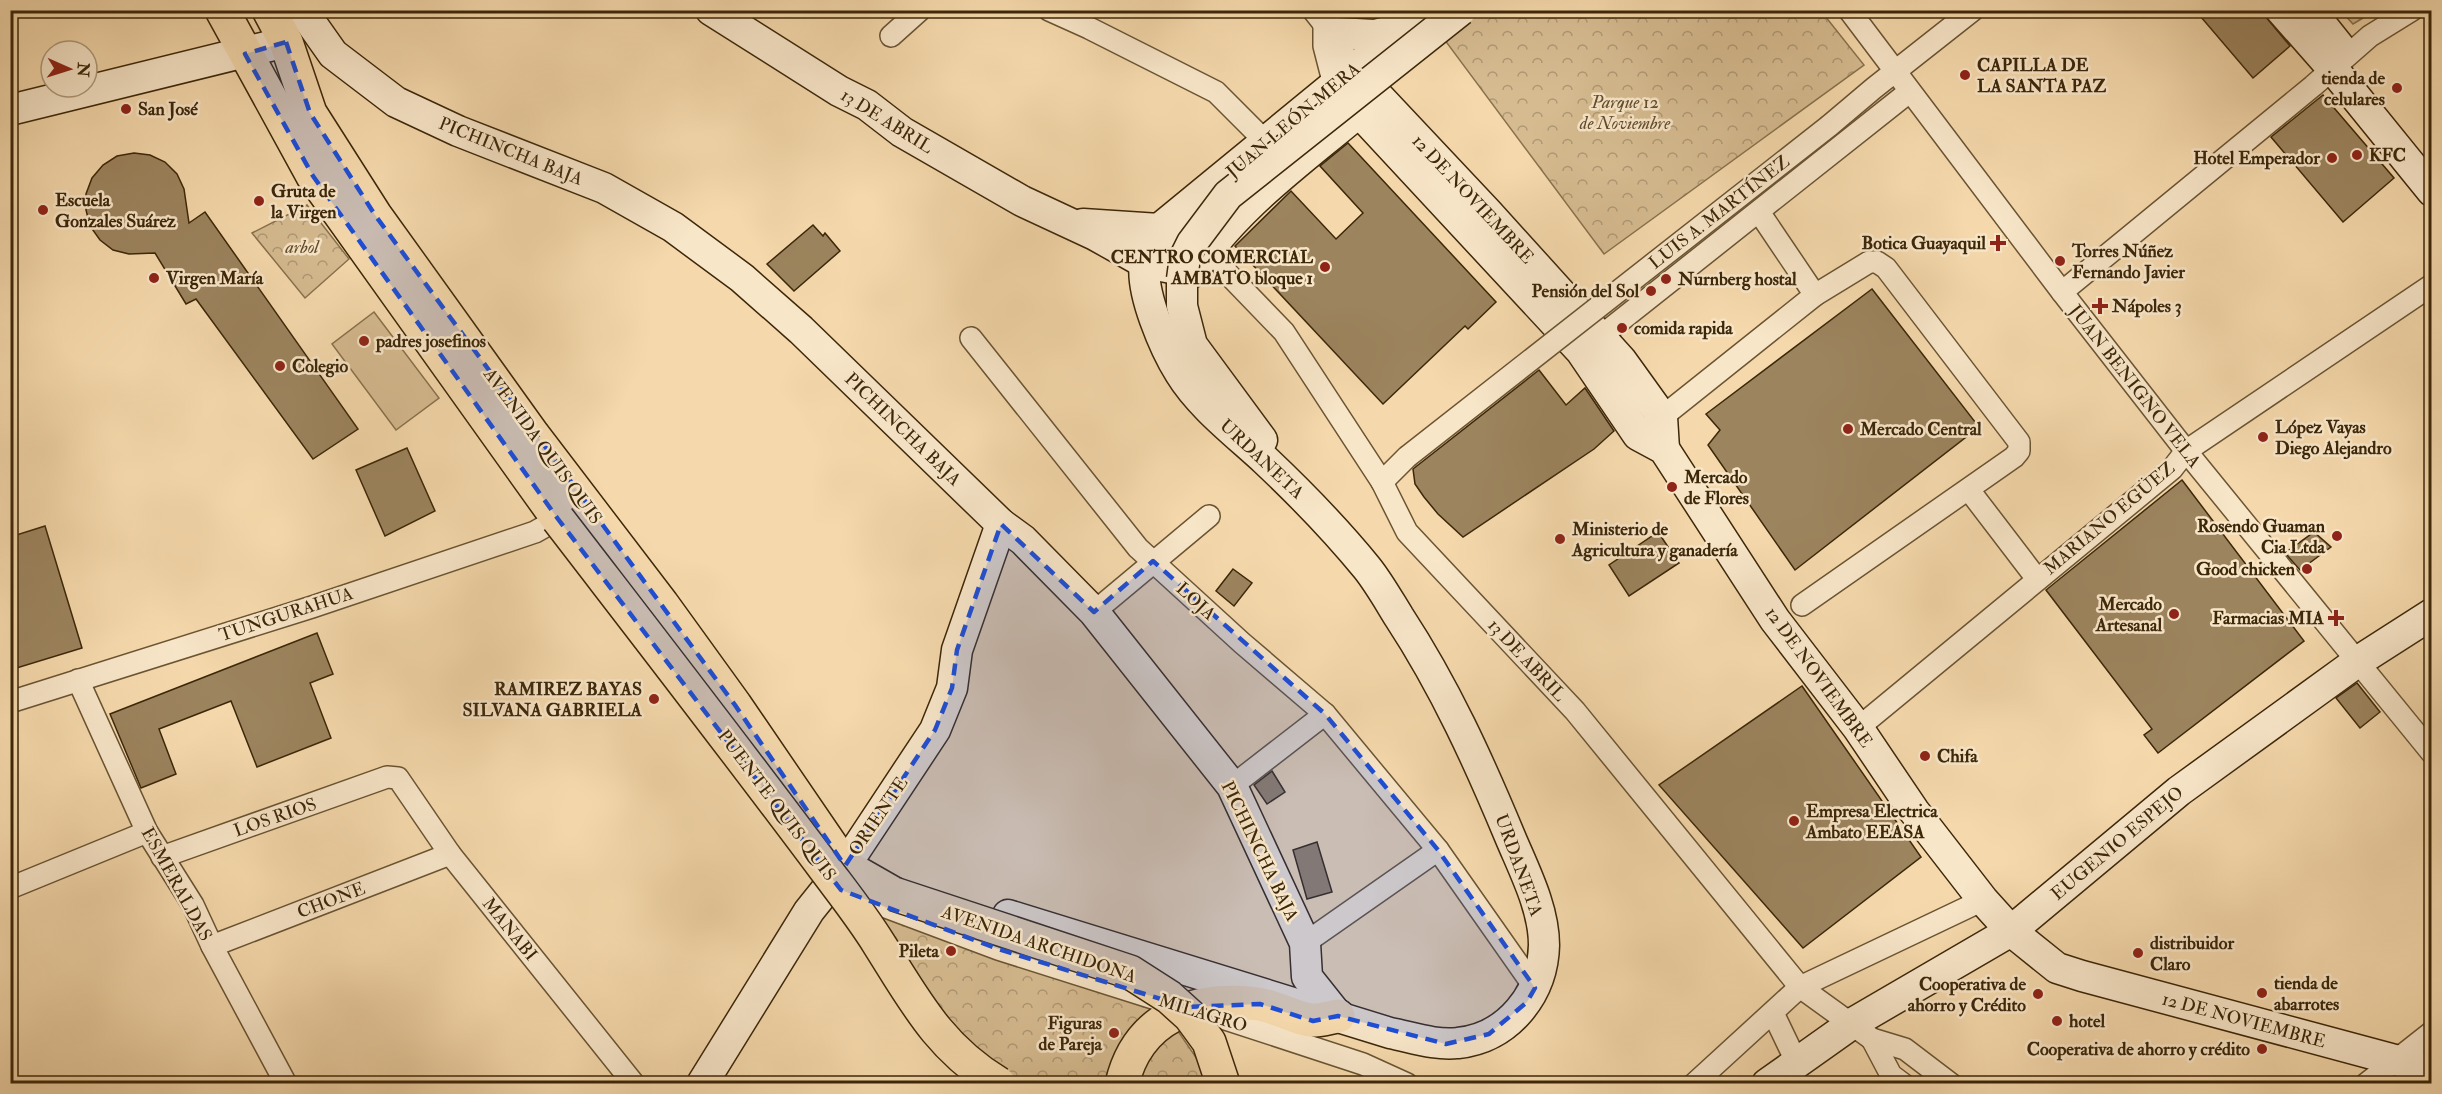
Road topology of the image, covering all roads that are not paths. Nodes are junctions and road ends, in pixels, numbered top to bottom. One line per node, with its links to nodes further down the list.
1 (222, 10): 17 (main road, AVENIDA QUIS QUIS)
2 (269, 10): 16 (main road, AVENIDA QUIS QUIS)
3 (302, 10): 48 (street, PICHINCHA BAJA)
4 (711, 10): 28 (street, 13 DE ABRIL)
5 (920, 10): 15 (street)
6 (1049, 10): 24 (street)
7 (1461, 10): 33 (street, bridge)
8 (1849, 10): 19 (street, JUAN BENIGNO VELA)
9 (1973, 10): 19 (street, LUIS A. MARTÍNEZ)
10 (2281, 10): 18 (street)
11 (2310, 10): 18 (street)
12 (2412, 10): 18 (street)
13 (1415, 19): 14 (street); 20 (street, JUAN LEÓN MERA)
14 (1324, 23): 20 (street)
15 (891, 36)
16 (286, 42): 17 (street); 66 (main road, AVENIDA QUIS QUIS)
17 (245, 54): 22 (street); 47 (main road, AVENIDA QUIS QUIS)
18 (2340, 63): 25 (street); 26 (street); 35 (street)
19 (1895, 73): 21 (street, JUAN BENIGNO VELA); 43 (street, LUIS A. MARTÍNEZ, bridge)
20 (1343, 78): 23 (street, 12 DE NOVIEMBRE); 24 (street, JUAN LEÓN MERA); 38 (street, 12 DE NOVIEMBRE)
21 (1909, 92): 27 (street, LUIS A. MARTÍNEZ); 35 (street, JUAN BENIGNO VELA)
22 (10, 110)
23 (1359, 112): 30 (street, JUAN LEÓN MERA); 38 (street, 12 DE NOVIEMBRE)
24 (1267, 143): 29 (street, JUAN LEÓN MERA)
25 (2432, 160)
26 (2432, 191)
27 (1759, 212): 36 (street); 38 (street, LUIS A. MARTÍNEZ)
28 (1068, 222): 29 (street, 13 DE ABRIL); 31 (street, 13 DE ABRIL)
29 (1159, 229): 30 (street, 13 DE ABRIL); 31 (street, URDANETA)
30 (1211, 245): 32 (street, 13 DE ABRIL); 33 (street, JUAN LEÓN MERA)
31 (1145, 263): 33 (street, 13 DE ABRIL); 45 (street, URDANETA)
32 (1228, 274): 33 (street, 13 DE ABRIL); 43 (street, 13 DE ABRIL)
33 (1188, 275): 45 (street)
34 (2432, 285): 42 (street, MARIANO EGÜEZ)
35 (2062, 292): 42 (street, JUAN BENIGNO VELA)
36 (1815, 295): 39 (street); 44 (street)
37 (971, 338): 49 (street, LOJA)
38 (1590, 345): 39 (street, 12 DE NOVIEMBRE); 40 (street, 12 DE NOVIEMBRE)
39 (1662, 417): 40 (street); 41 (street, 12 DE NOVIEMBRE)
40 (1638, 435): 41 (street, 12 DE NOVIEMBRE)
41 (1664, 449): 58 (street, 12 DE NOVIEMBRE)
42 (2186, 451): 50 (street, MARIANO EGÜEZ); 54 (street, JUAN BENIGNO VELA)
43 (1382, 482): 72 (street, 13 DE ABRIL)
44 (1969, 490): 50 (street); 51 (street)
45 (1304, 497): 73 (street, URDANETA)
46 (1209, 516): 49 (street)
47 (558, 519): 55 (street, TUNGURAHUA); 85 (main road, PUENTE QUIS QUIS, bridge)
48 (1001, 524): 52 (street, PICHINCHA BAJA); 66 (street, ORIENTE)
49 (1153, 561): 52 (street); 57 (street, LOJA)
50 (2037, 579): 58 (street, MARIANO EGÜEZ)
51 (1802, 605)
52 (1094, 612): 61 (street, PICHINCHA BAJA)
53 (2432, 614): 54 (street, EUGENIO ESPEJO)
54 (2357, 662): 59 (street, JUAN BENIGNO VELA); 69 (street, EUGENIO ESPEJO)
55 (78, 680): 56 (street, TUNGURAHUA); 62 (street, ESMERALDAS)
56 (10, 702)
57 (1324, 714): 61 (street); 63 (street, LOJA)
58 (1858, 728): 68 (street, 12 DE NOVIEMBRE)
59 (2432, 753)
60 (387, 777): 64 (street, MANABI); 65 (street, LOS RIOS)
61 (1232, 786): 70 (street, PICHINCHA BAJA)
62 (147, 831): 65 (street, ESMERALDAS); 67 (street)
63 (1438, 850): 70 (street); 73 (street, LOJA)
64 (450, 854): 71 (street, CHONE); 83 (street, MANABI)
65 (162, 856): 71 (street, ESMERALDAS)
66 (837, 876): 74 (street, MILAGRO); 76 (street, URDANETA); 84 (street, ORIENTE); 87 (main road, AVENIDA ARCHIDONA, bridge)
67 (10, 888)
68 (1983, 900): 69 (street, 12 DE NOVIEMBRE); 72 (street)
69 (2011, 931): 77 (street, EUGENIO ESPEJO); 80 (street, 12 DE NOVIEMBRE)
70 (1305, 943): 76 (street, PICHINCHA BAJA)
71 (212, 946): 82 (street, ESMERALDAS)
72 (1800, 987): 75 (street); 77 (street, 13 DE ABRIL)
73 (1535, 988): 76 (street, URDANETA)
74 (1187, 1007): 76 (main road); 86 (main road); 88 (street, MILAGRO)
75 (1773, 1012): 79 (street); 89 (street)
76 (1338, 1016)
77 (1863, 1031): 79 (street, EUGENIO ESPEJO); 91 (street); 92 (street)
78 (2432, 1032): 80 (street)
79 (1796, 1061): 90 (street, EUGENIO ESPEJO)
80 (2396, 1061): 81 (street, 12 DE NOVIEMBRE); 93 (street)
81 (2432, 1070)
82 (286, 1083)
83 (634, 1083)
84 (702, 1083)
85 (999, 1083)
86 (1122, 1083)
87 (1223, 1083)
88 (1407, 1083)
89 (1695, 1083)
90 (1767, 1083)
91 (1903, 1083)
92 (1951, 1083)
93 (2366, 1083)

